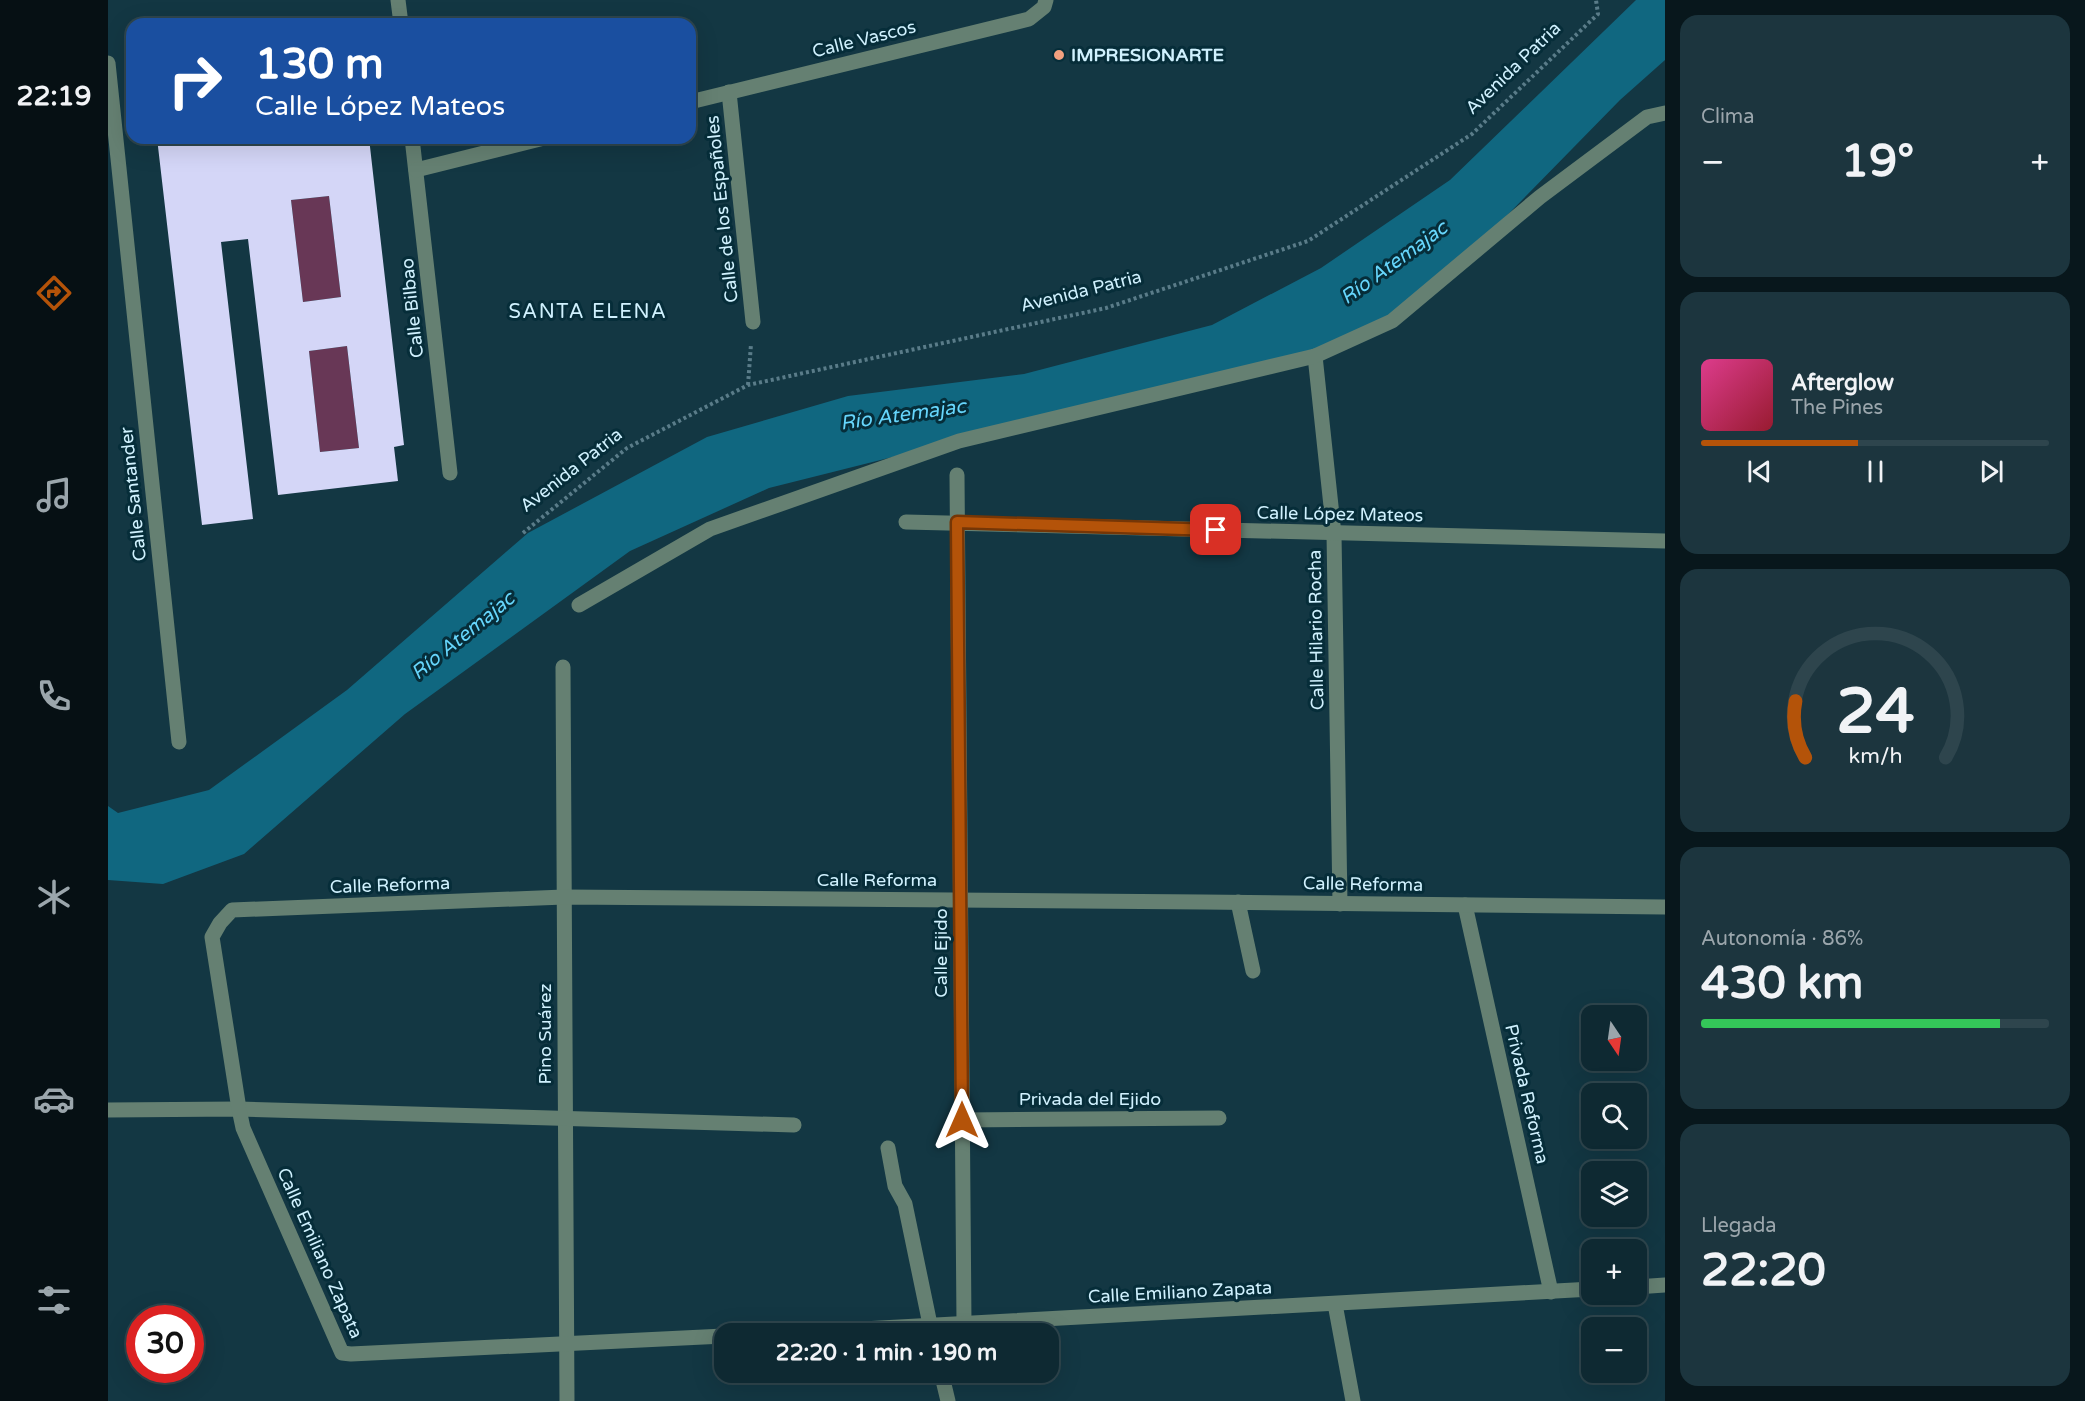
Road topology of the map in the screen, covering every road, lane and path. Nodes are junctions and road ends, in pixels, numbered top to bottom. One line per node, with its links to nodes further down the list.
1 (398, 0): 4 (street)
2 (1596, 0): 14 (path, Avenida Patria)
3 (1045, 4): 6 (street, Calle Vascos)
4 (400, 18)
5 (108, 63): 24 (street, Calle Santander)
6 (729, 92): 7 (street, Calle Vascos); 12 (street, Calle de los Españoles)
7 (696, 100)
8 (1665, 113): 13 (street)
9 (413, 144): 11 (street, Calle Bilbao)
10 (520, 144): 11 (street)
11 (416, 170): 15 (street, Calle Bilbao)
12 (753, 322): 14 (path)
13 (1314, 356): 20 (street, Calle Hilario Rocha); 22 (street)
14 (748, 386): 19 (path, Avenida Patria)
15 (450, 473)
16 (957, 475): 18 (street, Calle Ejido)
17 (906, 522): 18 (street, Calle López Mateos)
18 (957, 522): 20 (street, Calle López Mateos); 26 (street, Calle Ejido)
19 (523, 533)
20 (1334, 534): 21 (street, Calle López Mateos); 28 (street, Calle Hilario Rocha)
21 (1665, 541)
22 (579, 605)
23 (563, 667): 25 (street, Pino Suárez)
24 (179, 742)
25 (564, 897): 26 (street, Calle Reforma); 31 (street, Calle Reforma); 36 (street, Pino Suárez)
26 (960, 900): 27 (street, Calle Reforma); 37 (street, Calle Ejido)
27 (1238, 902): 28 (street, Calle Reforma); 32 (street)
28 (1340, 904): 29 (street, Calle Reforma)
29 (1465, 905): 30 (street, Calle Reforma); 43 (street, Privada Reforma)
30 (1665, 908)
31 (232, 910): 33 (street, Calle Emiliano Zapata)
32 (1253, 971)
33 (239, 1109): 34 (street); 36 (street); 48 (street, Calle Emiliano Zapata)
34 (108, 1110)
35 (1218, 1118): 37 (street, Privada del Ejido)
36 (566, 1120): 38 (street); 48 (street, Pino Suárez)
37 (962, 1120): 46 (street, Calle Ejido)
38 (794, 1125)
39 (888, 1148): 45 (street)
40 (1665, 1285): 41 (street)
41 (1647, 1286)
42 (1581, 1290): 43 (street, Calle Emiliano Zapata)
43 (1551, 1292): 44 (street, Calle Emiliano Zapata)
44 (1335, 1304): 46 (street, Calle Emiliano Zapata); 52 (street)
45 (930, 1323)
46 (964, 1323)
47 (714, 1337): 48 (street, Calle Emiliano Zapata)
48 (567, 1344): 50 (street, Pino Suárez)
49 (944, 1383): 51 (street)
50 (567, 1401)
51 (948, 1401)
52 (1353, 1401)

